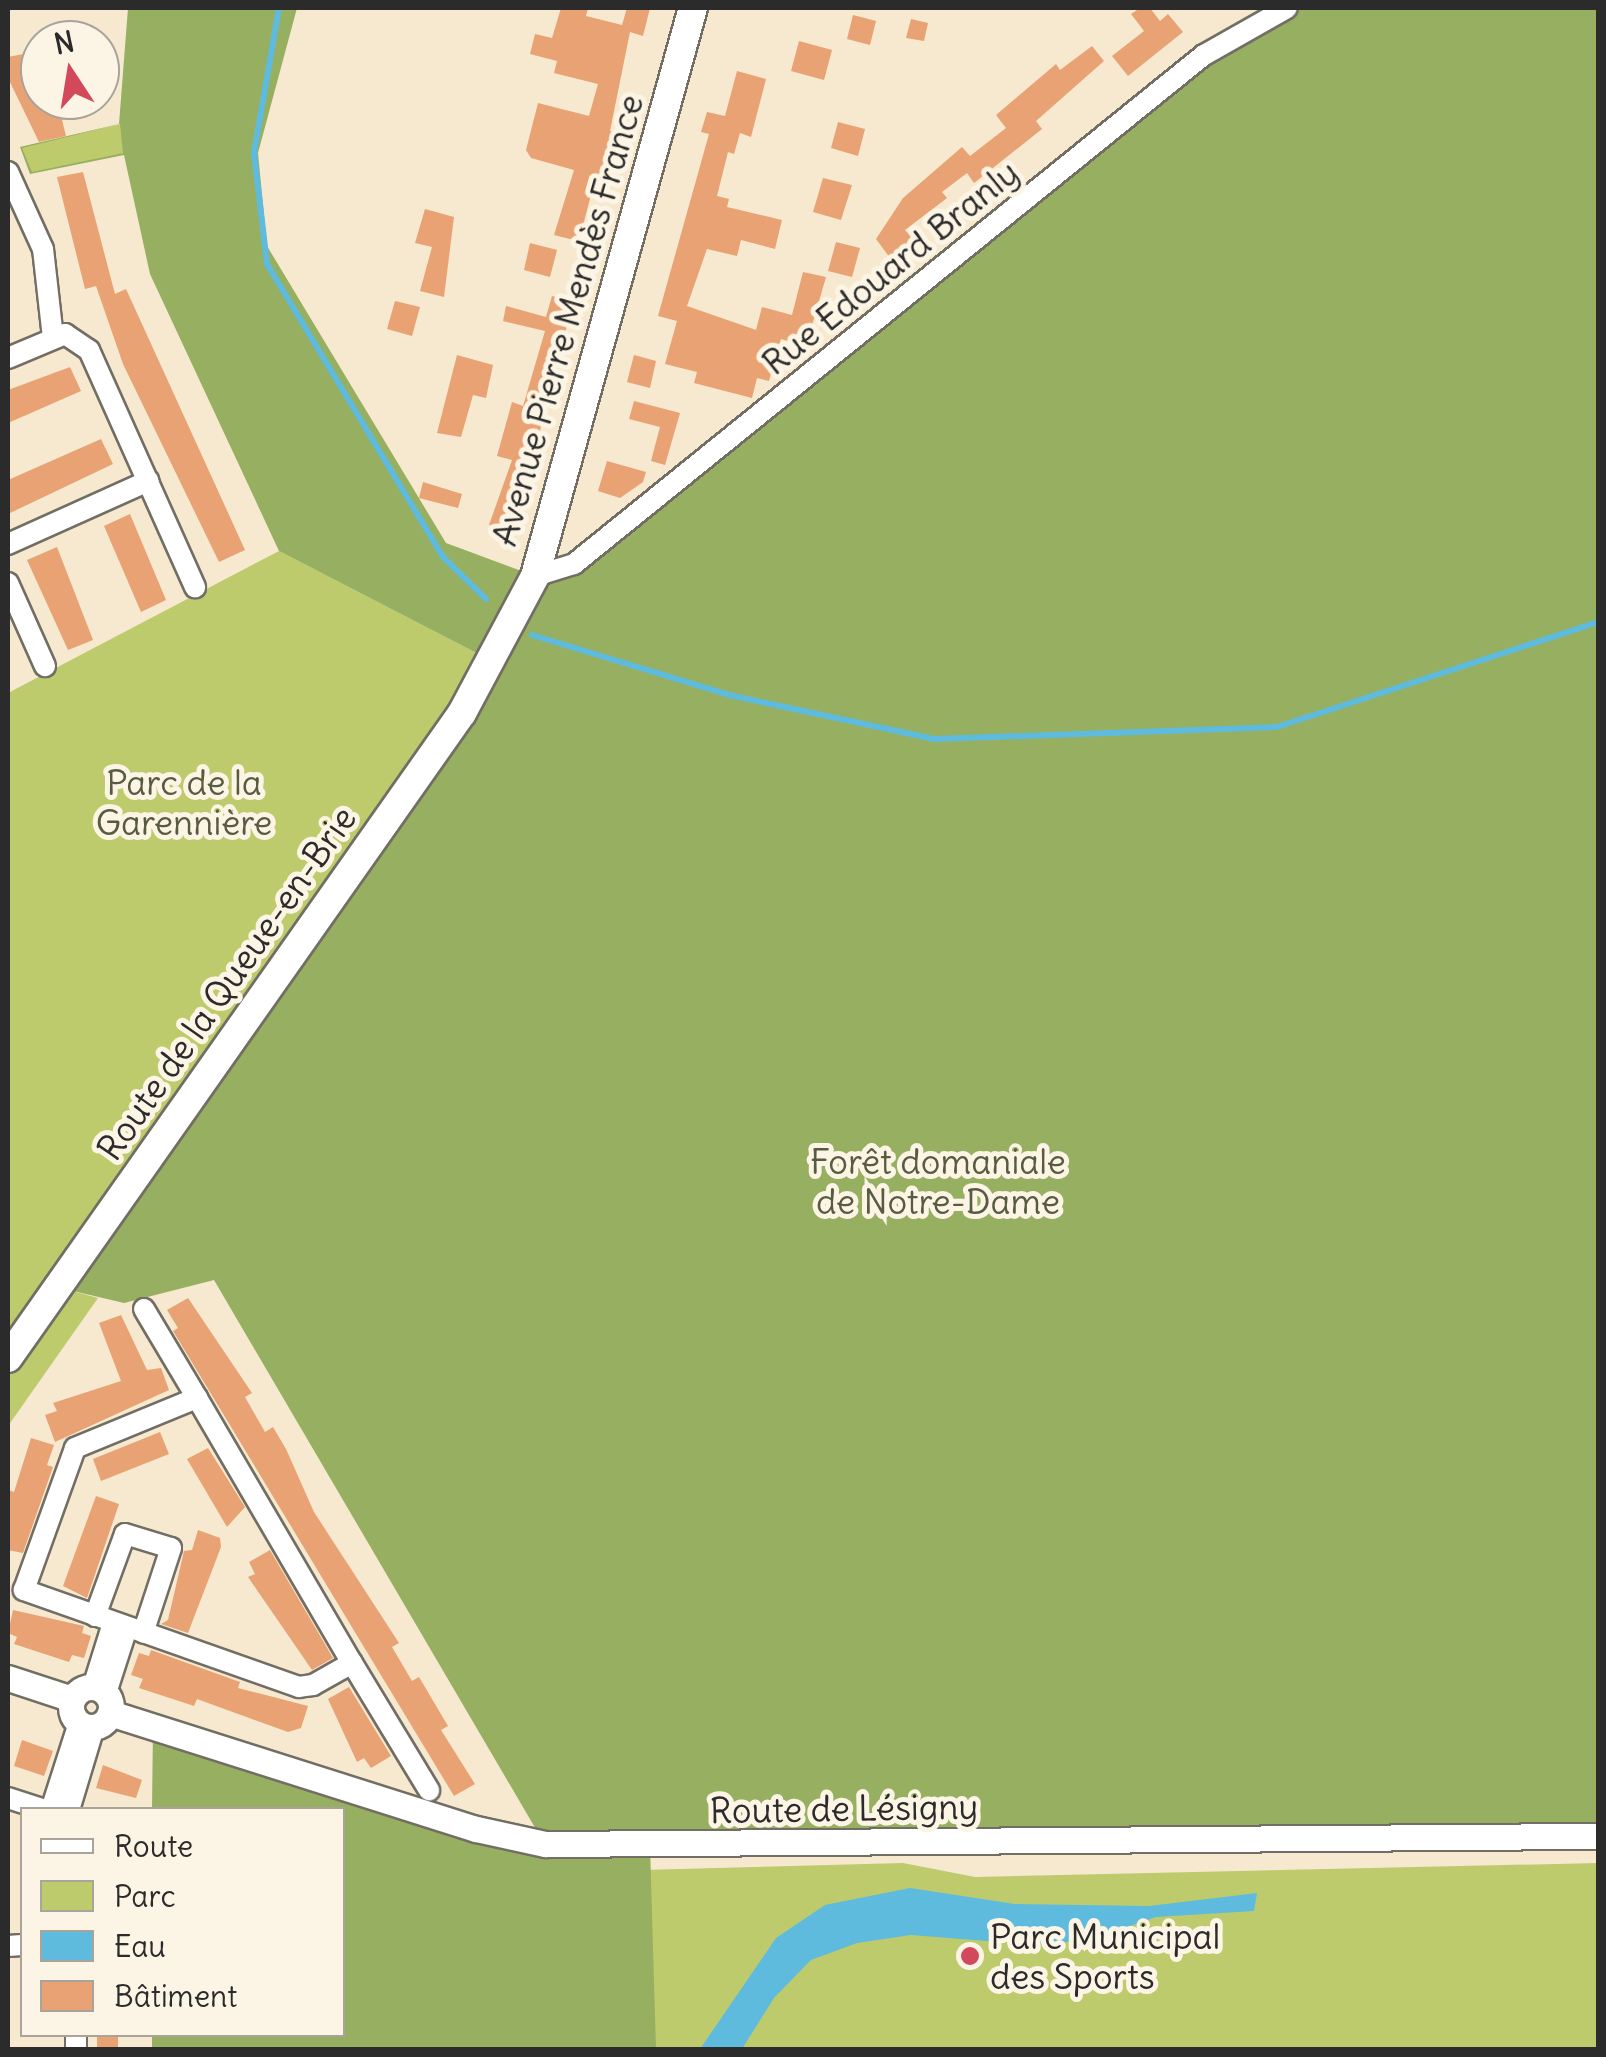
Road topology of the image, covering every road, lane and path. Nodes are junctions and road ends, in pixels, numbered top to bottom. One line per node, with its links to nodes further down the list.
1 (693, 8): 8 (main road, Avenue Pierre Mendès France)
2 (1287, 8): 8 (street, Rue Edouard Branly)
3 (10, 180): 4 (street)
4 (53, 338): 5 (street); 6 (street)
5 (8, 358)
6 (148, 482): 7 (street); 10 (street)
7 (8, 544)
8 (535, 576): 11 (main road, Avenue Pierre Mendès France)
9 (8, 583): 12 (street)
10 (195, 587)
11 (497, 646): 14 (main road, Route de la Queue-en-Brie)
12 (45, 666)
13 (144, 1309): 15 (street)
14 (8, 1358)
15 (197, 1398): 16 (street); 18 (street)
16 (16, 1587): 17 (street)
17 (119, 1625): 18 (street); 20 (street)
18 (352, 1663): 21 (street)
19 (8, 1678): 20 (street, Route de Lésigny)
20 (92, 1707): 24 (street); 25 (street); 26 (street, Route de Lésigny)
21 (429, 1790)
22 (8, 1798): 23 (street)
23 (38, 1807)
24 (49, 1807)
25 (70, 1807)
26 (1598, 1836)

